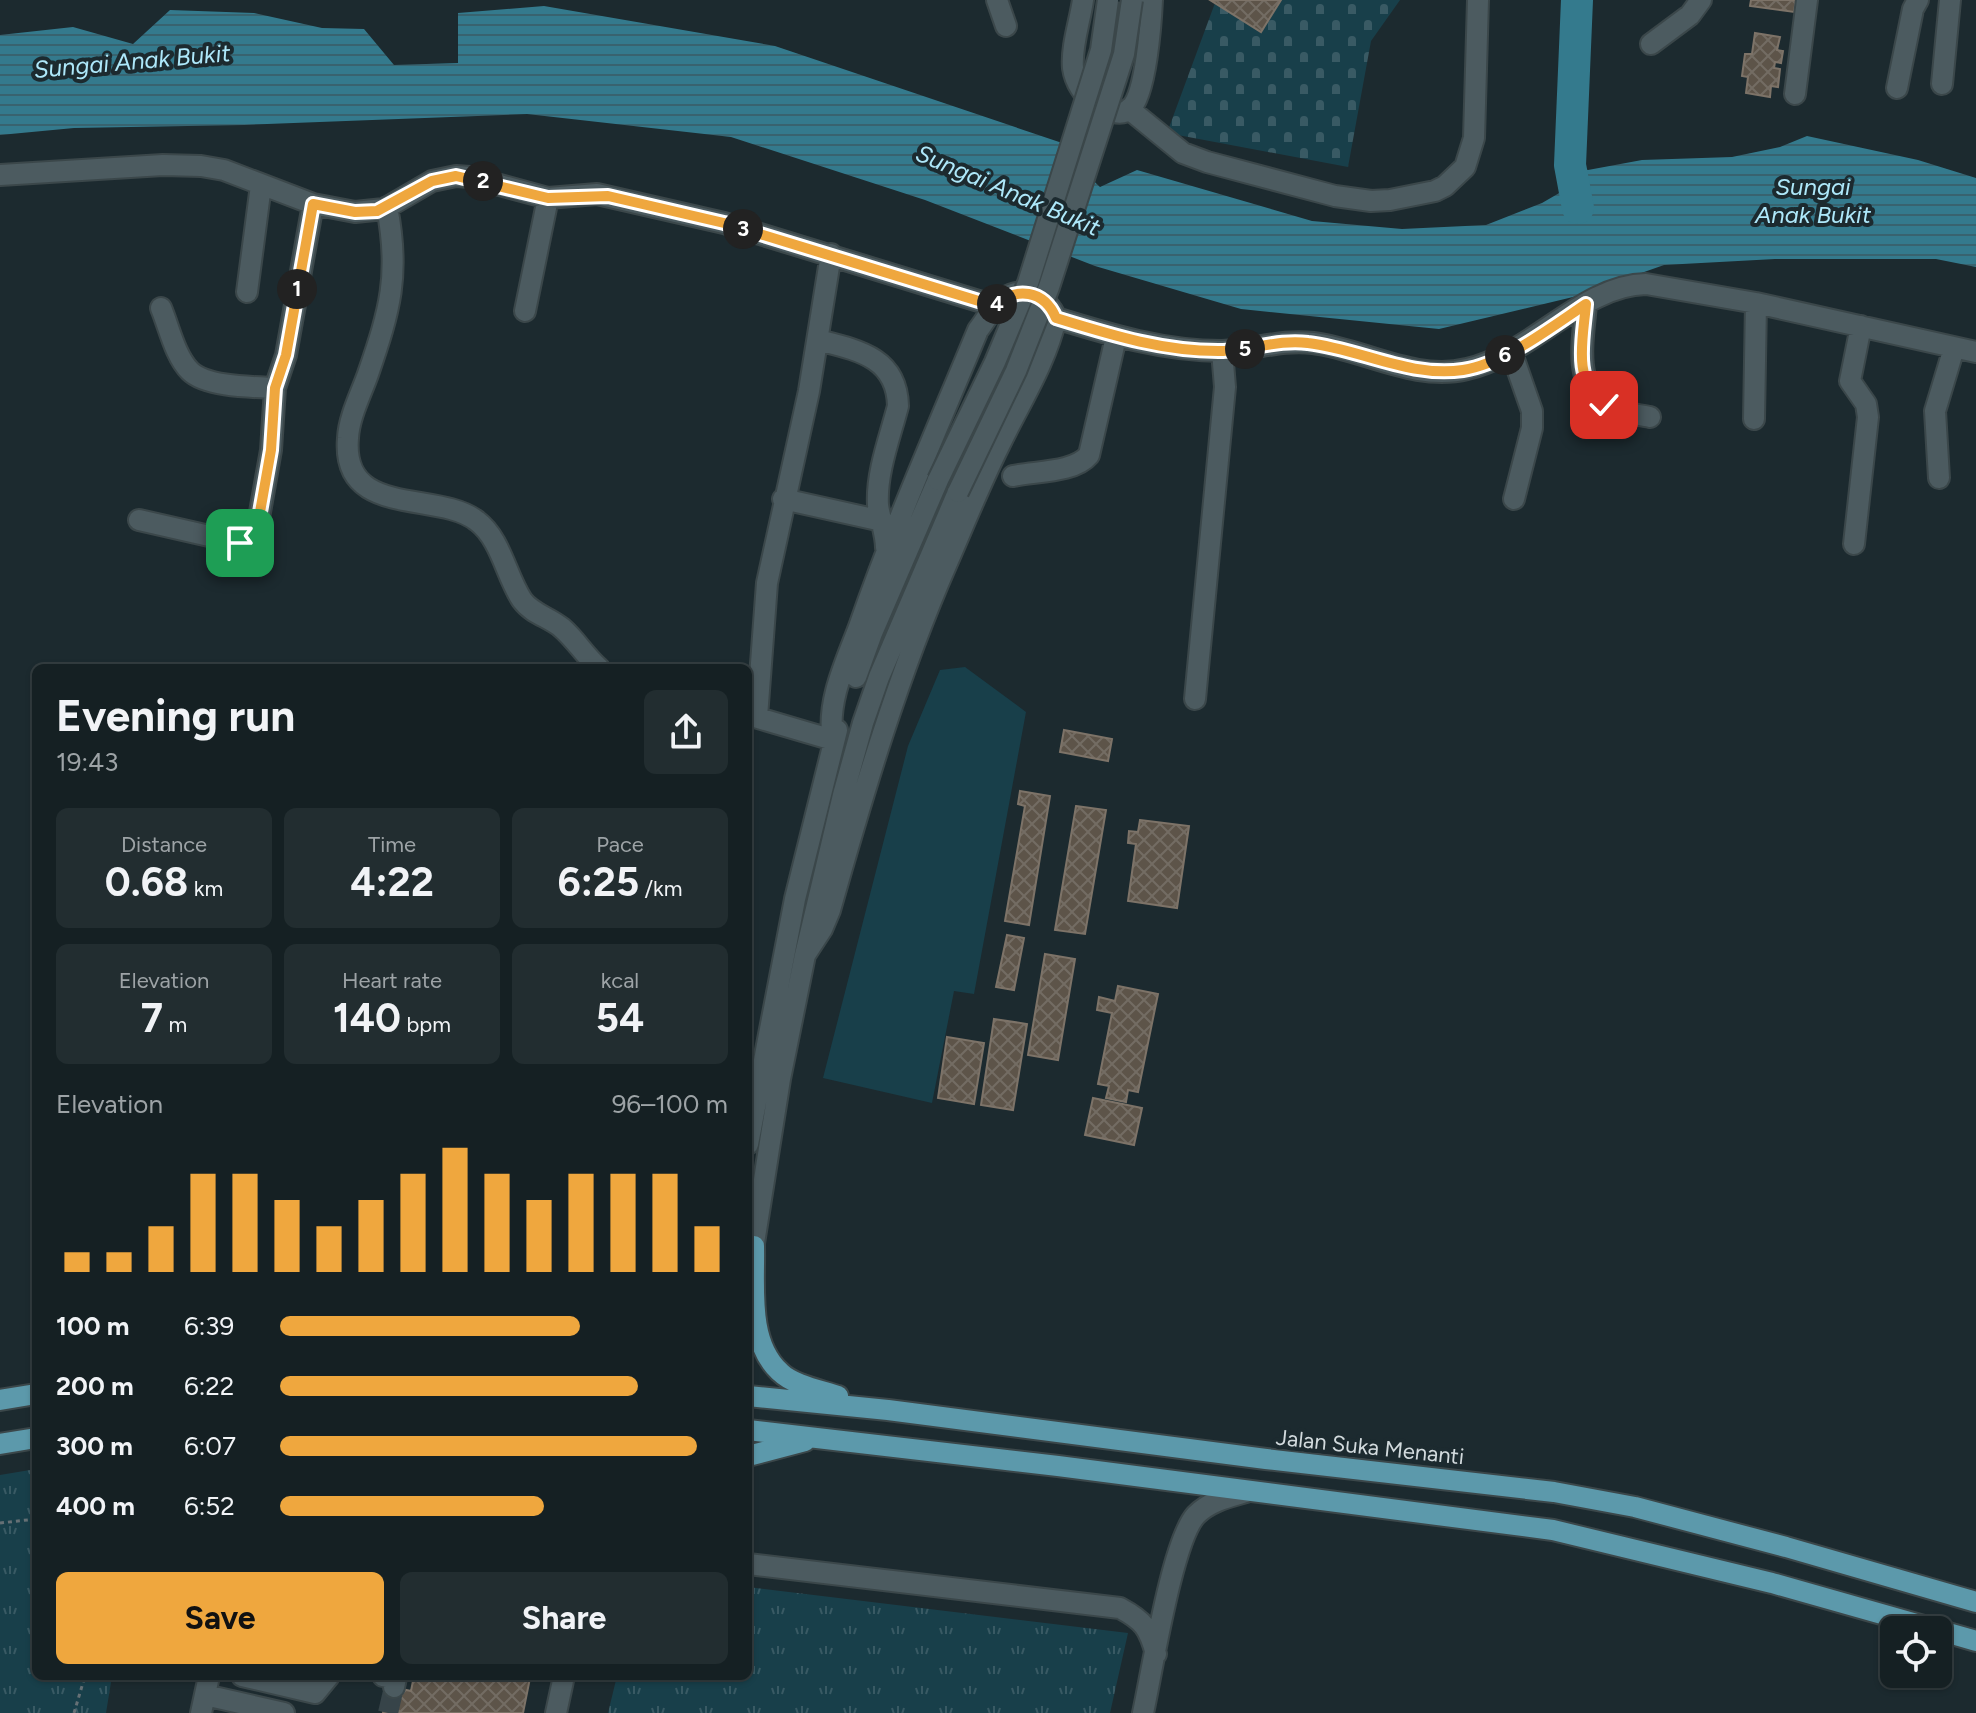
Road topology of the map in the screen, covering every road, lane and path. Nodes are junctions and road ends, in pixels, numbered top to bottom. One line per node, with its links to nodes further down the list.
1 (997, 0): 11 (street)
2 (1083, 0): 16 (street)
3 (1108, 0): 51 (street, bridge)
4 (1132, 0): 52 (street, bridge)
5 (1152, 0): 16 (street)
6 (1478, 0): 16 (street)
7 (1701, 0): 12 (street)
8 (1807, 0): 15 (street)
9 (1918, 0): 14 (street)
10 (1950, 0): 13 (street)
11 (1006, 26)
12 (1651, 44)
13 (1942, 84)
14 (1897, 88)
15 (1795, 94)
16 (1129, 109)
17 (0, 175): 18 (street)
18 (261, 185): 20 (street); 23 (street)
19 (548, 198): 21 (street); 22 (street); 28 (street)
20 (313, 204): 21 (street); 37 (street)
21 (387, 207): 48 (street)
22 (831, 254): 26 (street); 32 (street)
23 (247, 292)
24 (1756, 303): 25 (street); 30 (street); 39 (street)
25 (1586, 304): 35 (street); 38 (street)
26 (995, 306): 29 (street); 47 (street)
27 (161, 308): 37 (street)
28 (525, 311)
29 (1056, 318): 31 (street); 52 (street)
30 (1861, 326): 33 (street); 46 (street)
31 (1116, 337): 34 (street); 40 (street)
32 (818, 340): 42 (street); 45 (street)
33 (1954, 348): 36 (street); 41 (street)
34 (1222, 351): 35 (street); 49 (street)
35 (1511, 351): 43 (street)
36 (1976, 352)
37 (275, 388): 44 (street)
38 (1650, 417)
39 (1754, 419)
40 (1013, 476)
41 (1939, 478)
42 (783, 499): 45 (street); 50 (street)
43 (1514, 499)
44 (139, 520)
45 (882, 521): 47 (street)
46 (1854, 544)
47 (886, 548): 51 (street)
48 (595, 664)
49 (1195, 699)
50 (752, 716): 51 (street)
51 (833, 740): 53 (street)
52 (805, 955): 54 (street)
53 (752, 1123)
54 (754, 1246): 55 (street); 59 (main road)
55 (752, 1256)
56 (32, 1395): 58 (main road)
57 (752, 1396): 59 (main road, Jalan Suka Menanti)
58 (0, 1400)
59 (888, 1410): 69 (main road, Jalan Suka Menanti)
60 (752, 1430): 61 (main road)
61 (820, 1437): 64 (main road); 65 (main road)
62 (32, 1439): 63 (main road)
63 (0, 1444)
64 (752, 1455)
65 (1246, 1492): 70 (main road); 73 (street)
66 (32, 1519): 67 (path)
67 (0, 1523)
68 (752, 1564): 73 (street)
69 (1976, 1602)
70 (1889, 1616)
71 (1952, 1634): 72 (main road)
72 (1976, 1641)
73 (1156, 1654): 82 (street)
74 (84, 1680): 79 (path)
75 (258, 1680): 77 (street)
76 (563, 1680): 81 (street)
77 (315, 1694)
78 (205, 1695): 80 (street)
79 (74, 1713)
80 (284, 1713)
81 (556, 1713)
82 (1143, 1713)

